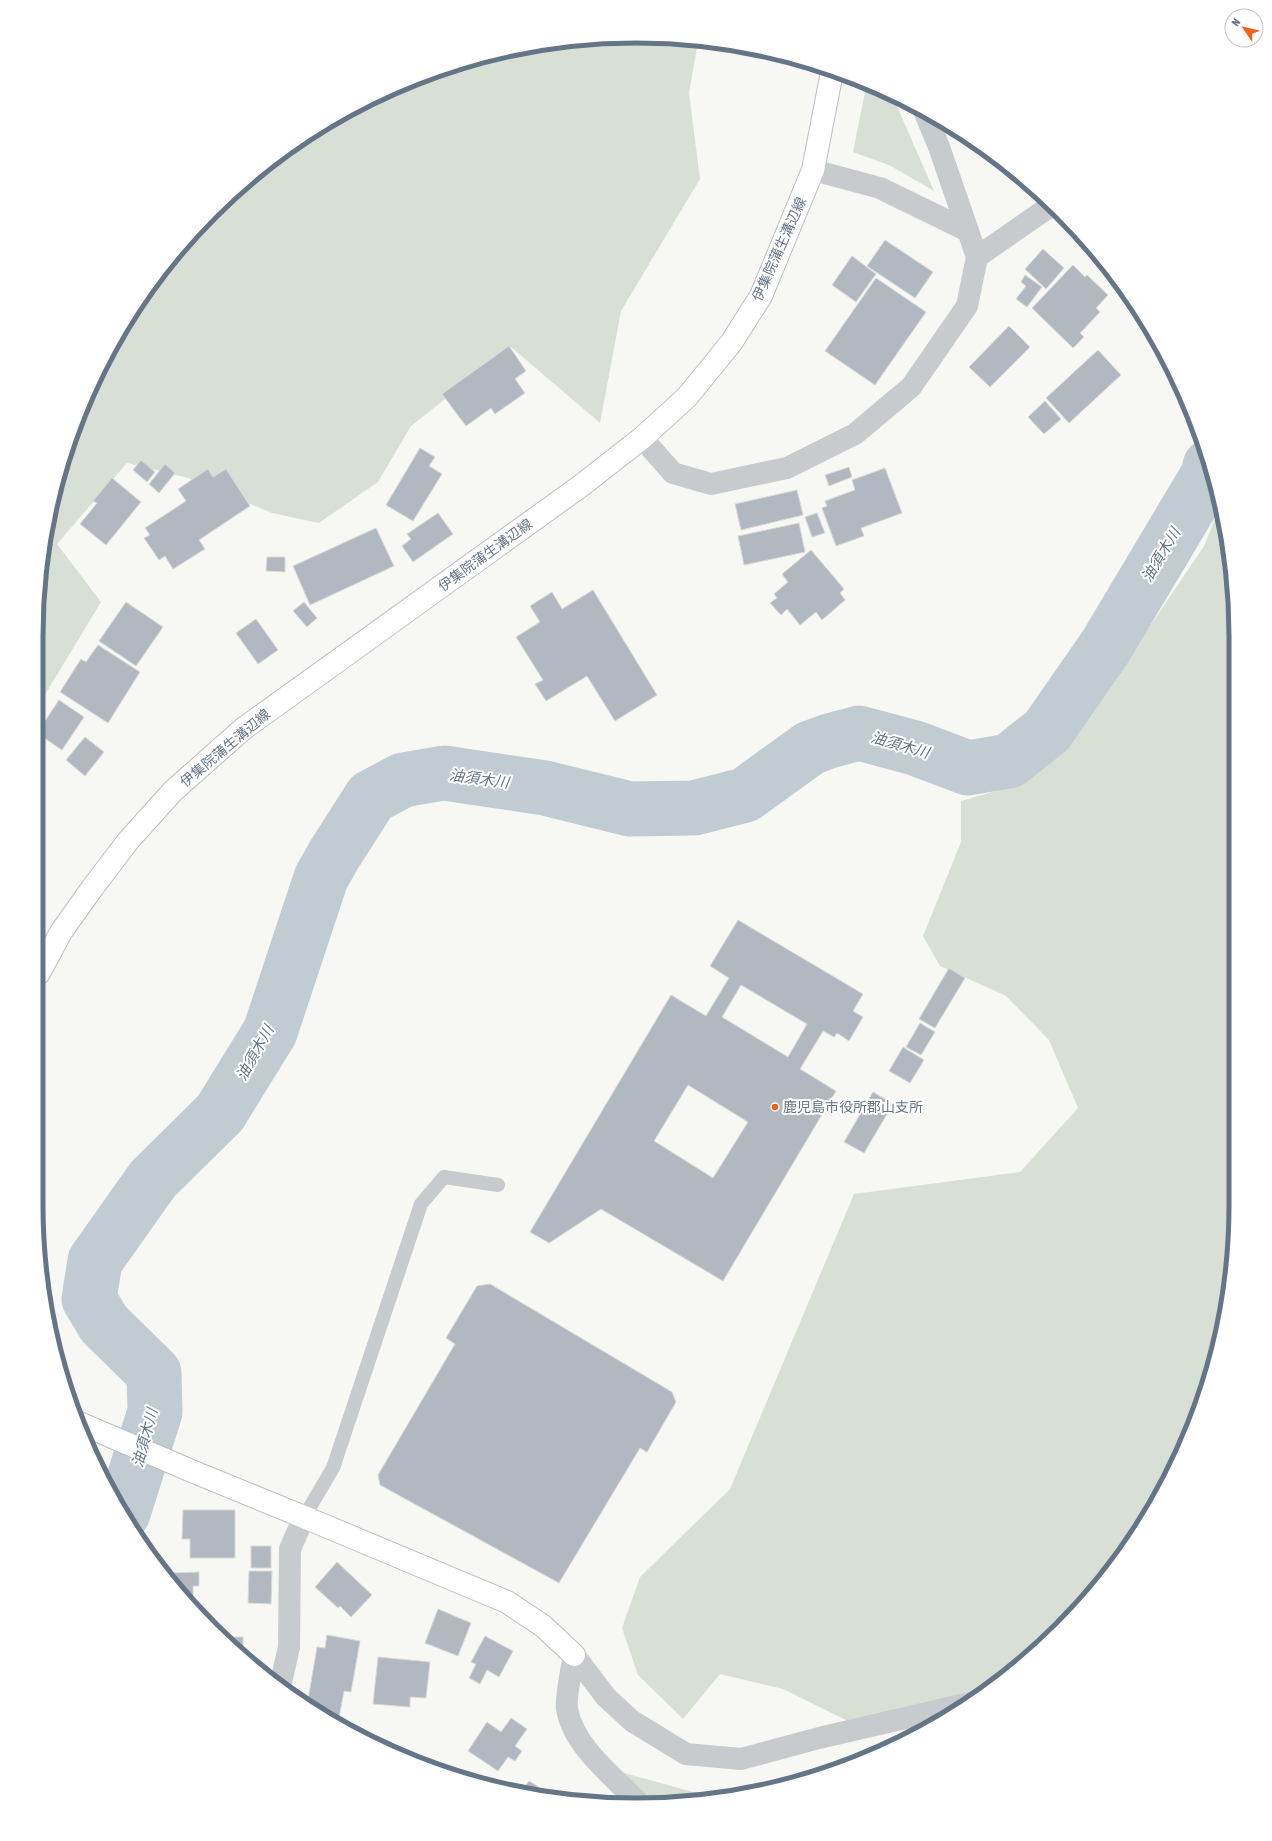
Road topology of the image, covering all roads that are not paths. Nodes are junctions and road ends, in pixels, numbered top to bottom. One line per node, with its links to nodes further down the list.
1 (831, 76): 3 (main road, 伊集院蒲生溝辺線)
2 (928, 120): 5 (street)
3 (813, 170): 5 (street); 7 (main road, 伊集院蒲生溝辺線)
4 (1047, 209): 6 (street)
5 (968, 232): 6 (street)
6 (977, 257): 7 (street)
7 (642, 438): 8 (main road, 伊集院蒲生溝辺線)
8 (43, 966)
9 (498, 1184): 11 (lane)
10 (85, 1425): 11 (main road)
11 (304, 1517): 12 (main road); 13 (street)
12 (574, 1655): 14 (street); 15 (street)
13 (282, 1680)
14 (950, 1708)
15 (634, 1798)

